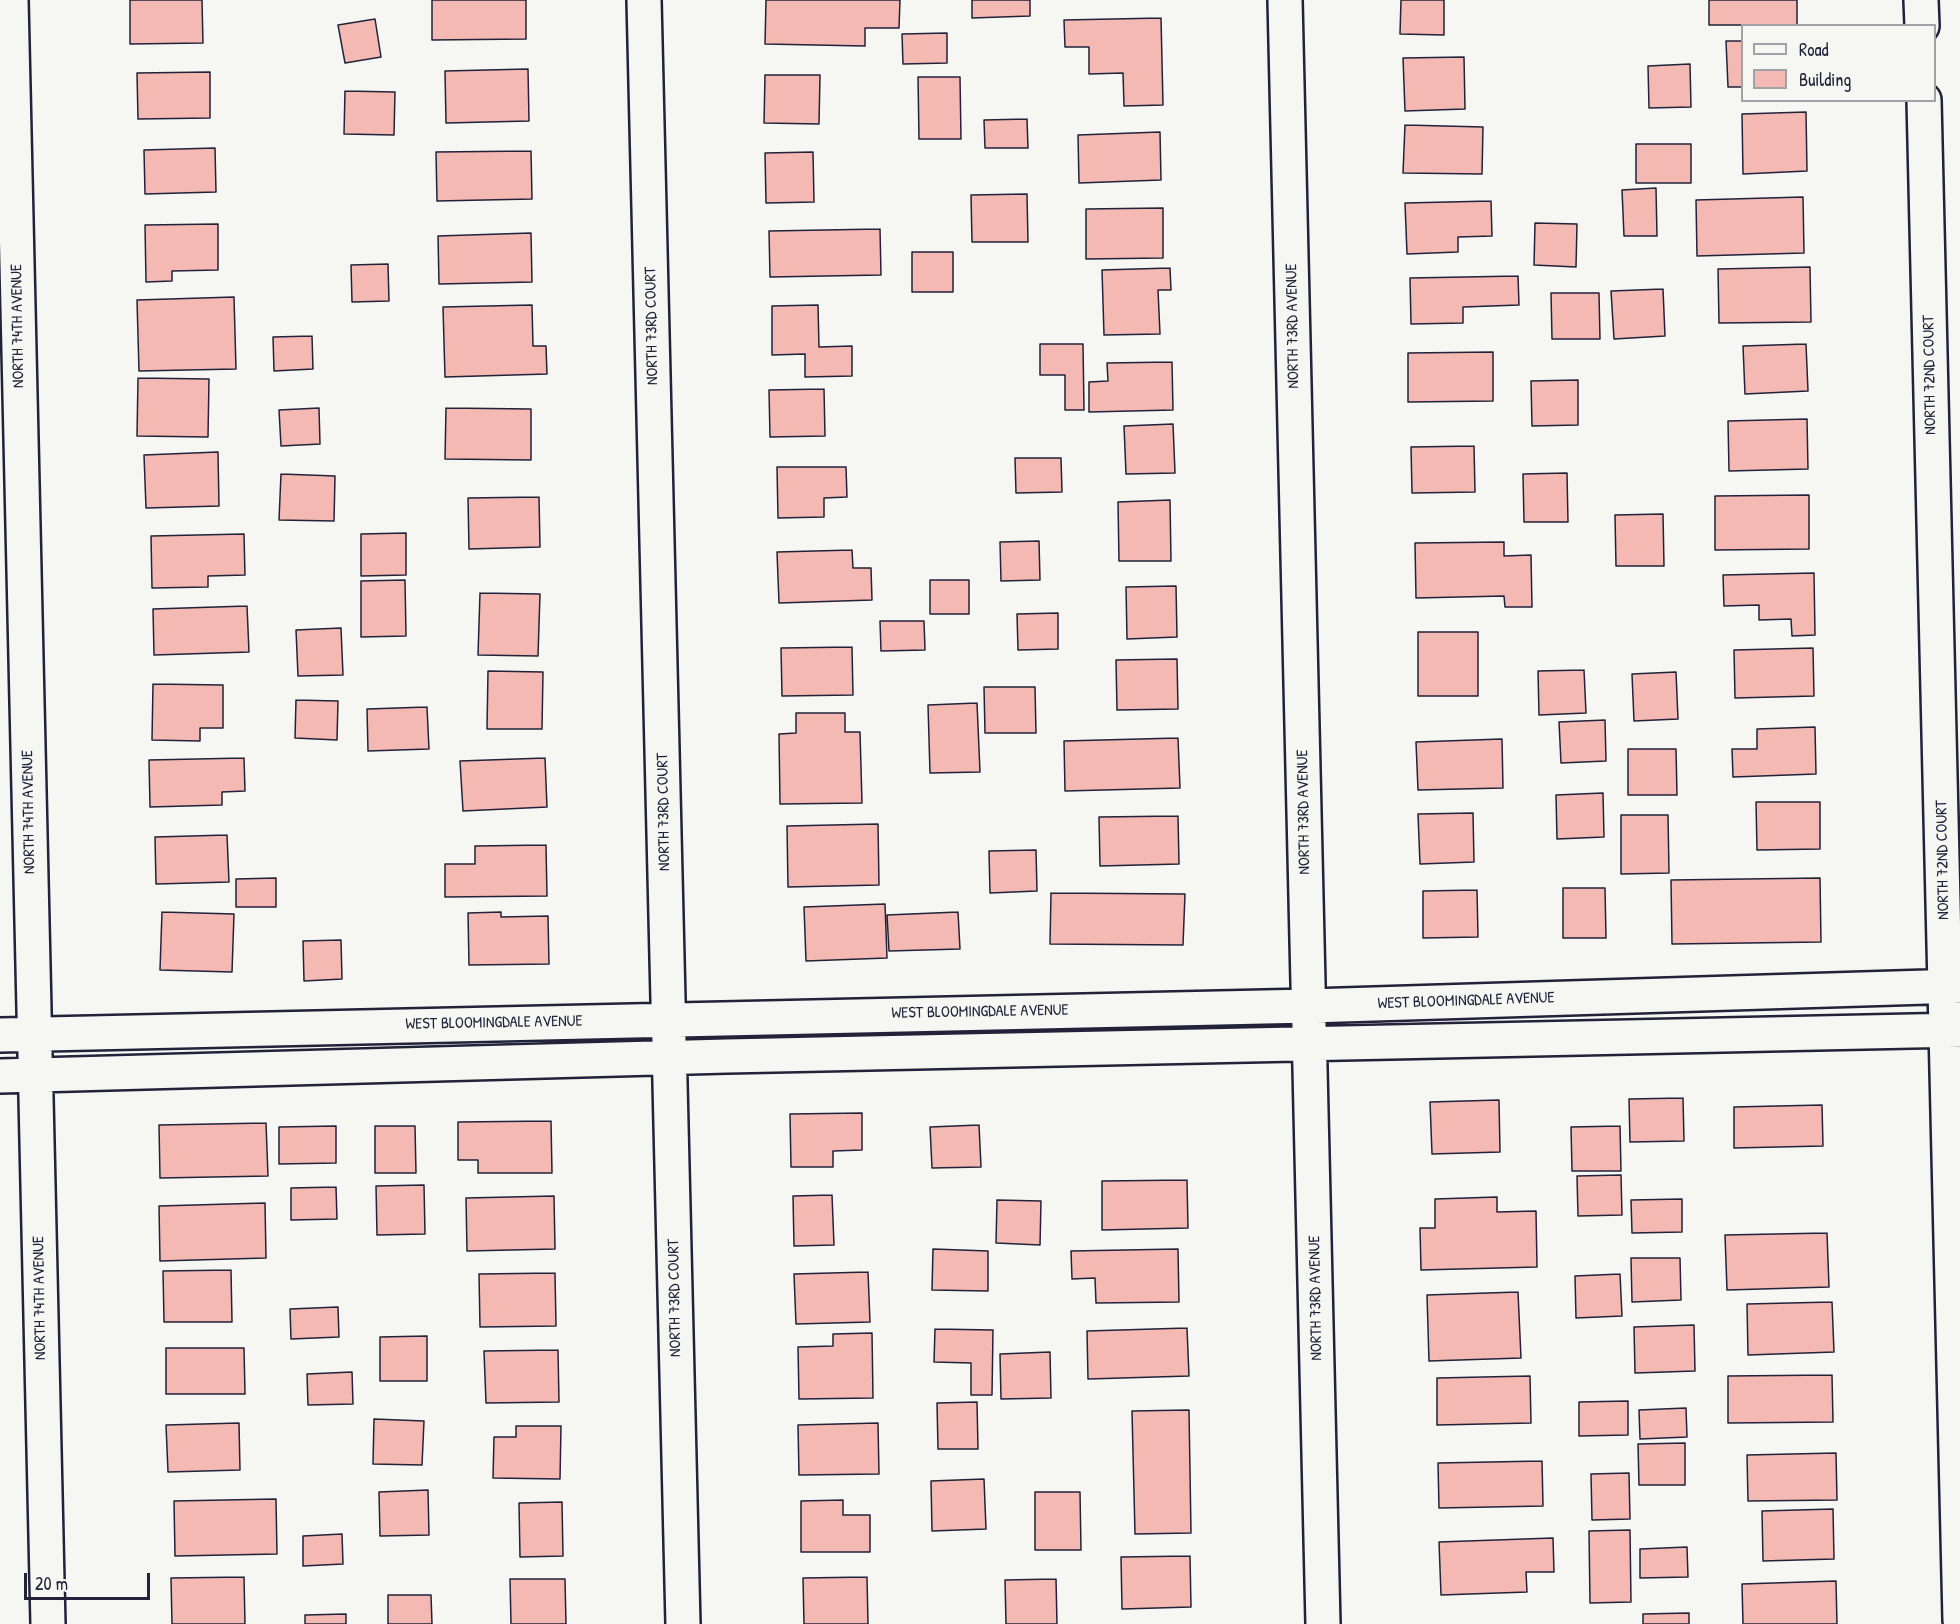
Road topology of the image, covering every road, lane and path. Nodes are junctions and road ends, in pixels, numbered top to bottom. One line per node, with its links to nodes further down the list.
1 (11, 0): 11 (street, NORTH 74TH AVENUE)
2 (644, 0): 9 (street, NORTH 73RD COURT)
3 (1285, 0): 8 (street, NORTH 73RD AVENUE)
4 (1921, 0): 5 (street)
5 (1922, 24)
6 (1923, 102): 7 (street, NORTH 72ND COURT)
7 (1953, 986): 8 (street, WEST BLOOMINGDALE AVENUE); 10 (street, NORTH 72ND COURT)
8 (1309, 1006): 9 (street, WEST BLOOMINGDALE AVENUE); 13 (street, NORTH 73RD AVENUE)
9 (669, 1018): 11 (street, WEST BLOOMINGDALE AVENUE); 14 (street, NORTH 73RD COURT)
10 (1954, 1030): 13 (street); 17 (street, NORTH 72ND COURT)
11 (34, 1034): 12 (street, WEST BLOOMINGDALE AVENUE); 15 (street, NORTH 74TH AVENUE)
12 (0, 1035)
13 (1310, 1042): 14 (street); 20 (street, NORTH 73RD AVENUE)
14 (670, 1057): 15 (street); 19 (street, NORTH 73RD COURT)
15 (35, 1075): 16 (street); 18 (street, NORTH 74TH AVENUE)
16 (0, 1076)
17 (1960, 1620)
18 (48, 1624)
19 (683, 1624)
20 (1323, 1624)

